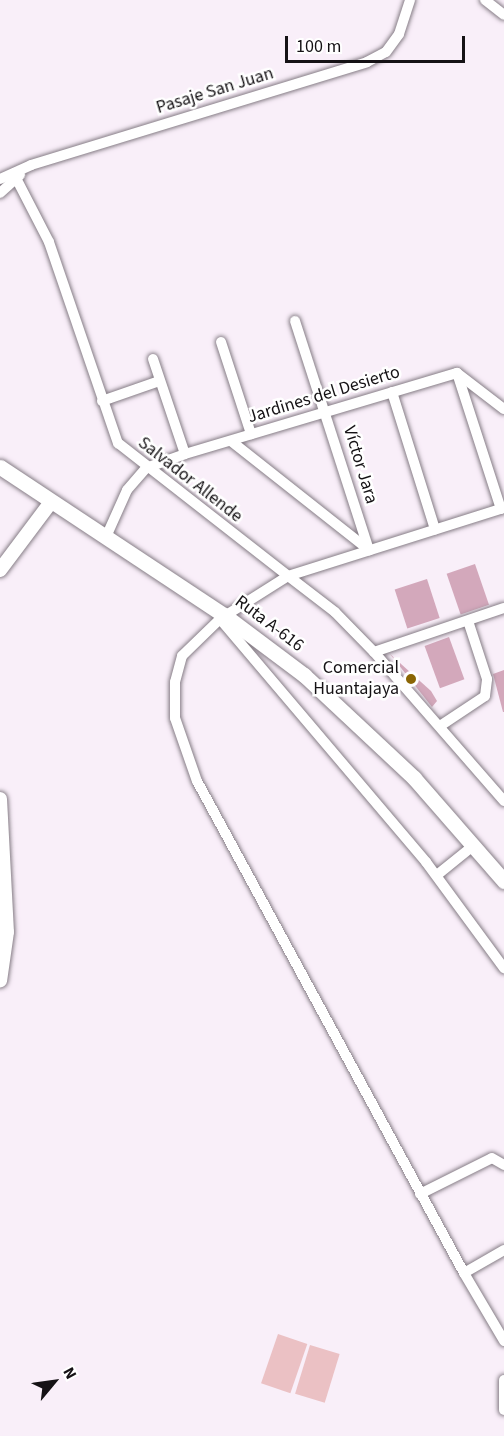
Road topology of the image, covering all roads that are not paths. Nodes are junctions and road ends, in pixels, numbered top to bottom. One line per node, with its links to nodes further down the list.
1 (410, 0): 4 (street, Pasaje San Juan)
2 (485, 0): 3 (street)
3 (504, 15)
4 (31, 165): 5 (street, Pasaje San Juan); 6 (street, Pasaje San Juan)
5 (16, 178): 7 (street, Pasaje San Juan); 14 (street, Salvador Allende)
6 (0, 179)
7 (0, 193)
8 (295, 321): 16 (street, Víctor Jara)
9 (221, 342): 17 (street)
10 (153, 359): 12 (street)
11 (457, 373): 13 (street, Jardines del Desierto); 15 (street); 23 (street)
12 (159, 381): 14 (street); 19 (street)
13 (392, 392): 16 (street, Jardines del Desierto); 24 (street)
14 (102, 401): 21 (street, Salvador Allende)
15 (504, 409)
16 (326, 411): 17 (street, Jardines del Desierto); 26 (street, Víctor Jara)
17 (251, 434): 18 (street, Jardines del Desierto)
18 (231, 441): 19 (street, Jardines del Desierto); 26 (street)
19 (185, 454): 21 (street, Jardines del Desierto)
20 (0, 468): 22 (main road, Ruta A-616)
21 (146, 468): 25 (street); 28 (street, Salvador Allende)
22 (51, 502): 25 (main road, Ruta A-616); 27 (street)
23 (502, 508): 24 (street)
24 (435, 529): 26 (street)
25 (106, 537): 30 (main road, Ruta A-616)
26 (369, 550): 28 (street)
27 (0, 570)
28 (288, 576): 30 (street); 32 (street)
29 (504, 608): 31 (street)
30 (222, 617): 36 (main road, Ruta A-616); 37 (street); 42 (street)
31 (468, 621): 32 (street); 33 (street)
32 (374, 652): 33 (street)
33 (440, 726): 35 (street)
34 (0, 800): 40 (street)
35 (504, 801)
36 (474, 845): 37 (street); 38 (main road, Ruta A-616)
37 (437, 875): 39 (street)
38 (504, 881)
39 (504, 968)
40 (0, 981)
41 (504, 1165): 42 (street)
42 (420, 1194): 44 (street)
43 (504, 1250): 44 (street)
44 (464, 1273): 45 (street)
45 (504, 1341)
46 (504, 1380): 47 (street)
47 (504, 1410)

